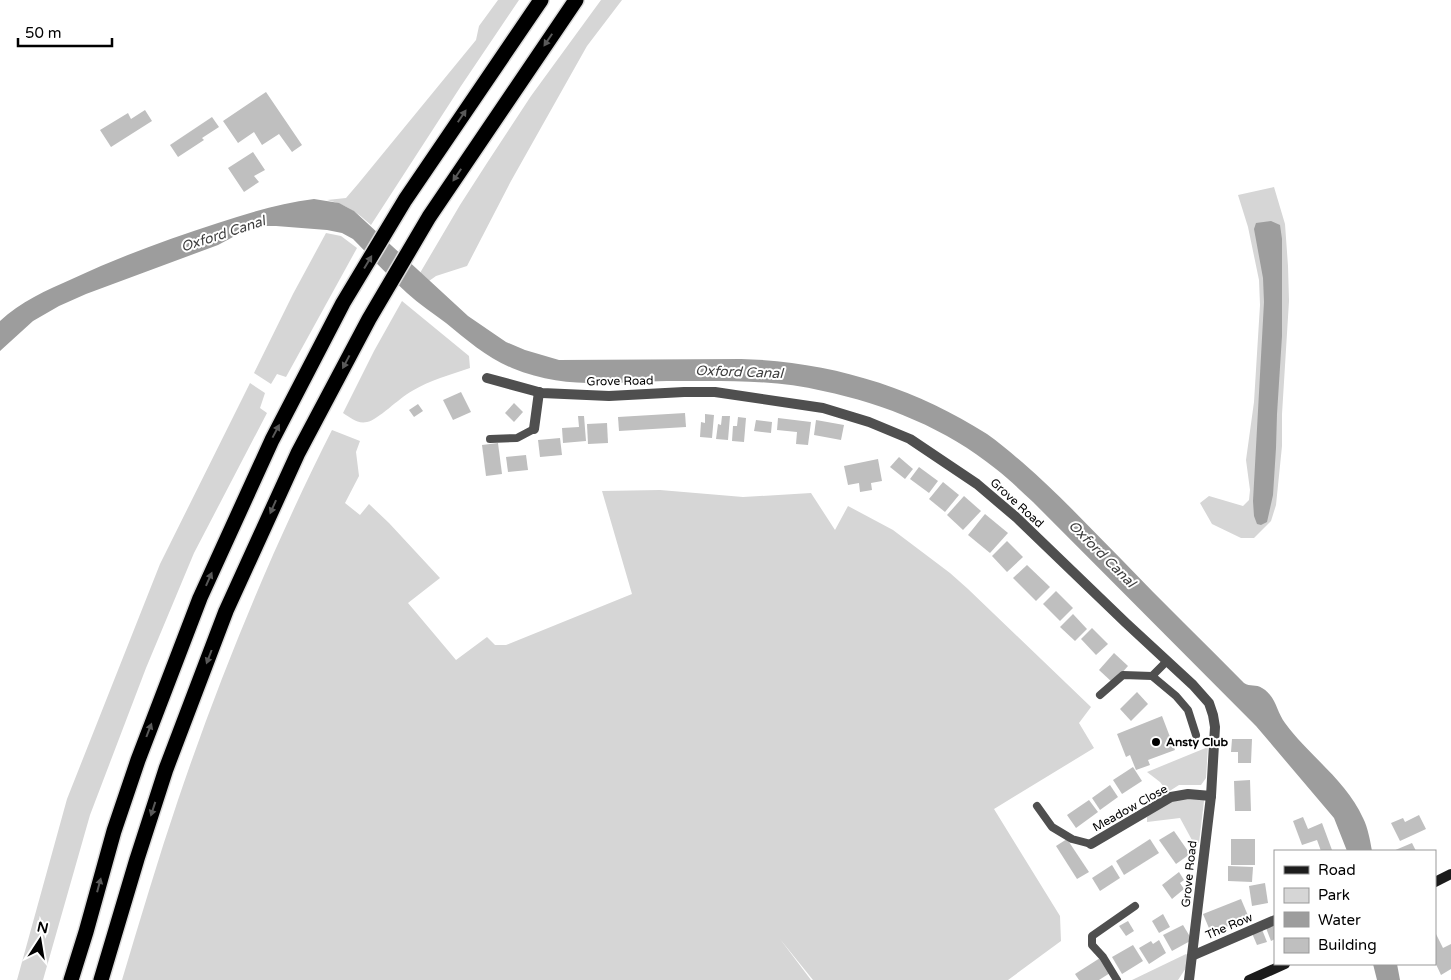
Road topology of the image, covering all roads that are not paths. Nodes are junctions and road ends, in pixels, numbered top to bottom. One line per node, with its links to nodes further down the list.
1 (541, 0): 18 (highway, one-way to 1)
2 (576, 0): 23 (highway, one-way to 23)
3 (487, 378): 4 (street, Grove Road)
4 (538, 392): 5 (street); 7 (street, Grove Road)
5 (534, 429): 6 (lane)
6 (490, 439)
7 (1167, 661): 8 (lane); 11 (street, Grove Road)
8 (1152, 676): 9 (lane); 10 (lane)
9 (1100, 696)
10 (1196, 735)
11 (1211, 796): 13 (street, Meadow Close); 19 (street, Grove Road)
12 (1037, 806): 13 (lane)
13 (1091, 844)
14 (1451, 874): 15 (main road)
15 (1436, 882)
16 (1135, 906): 24 (lane)
17 (1274, 920): 19 (street, The Row)
18 (86, 932): 21 (highway); 22 (highway)
19 (1194, 954): 25 (street, Grove Road)
20 (1283, 965): 26 (main road)
21 (70, 980)
22 (76, 980)
23 (101, 980)
24 (1117, 980)
25 (1189, 980)
26 (1249, 980)

